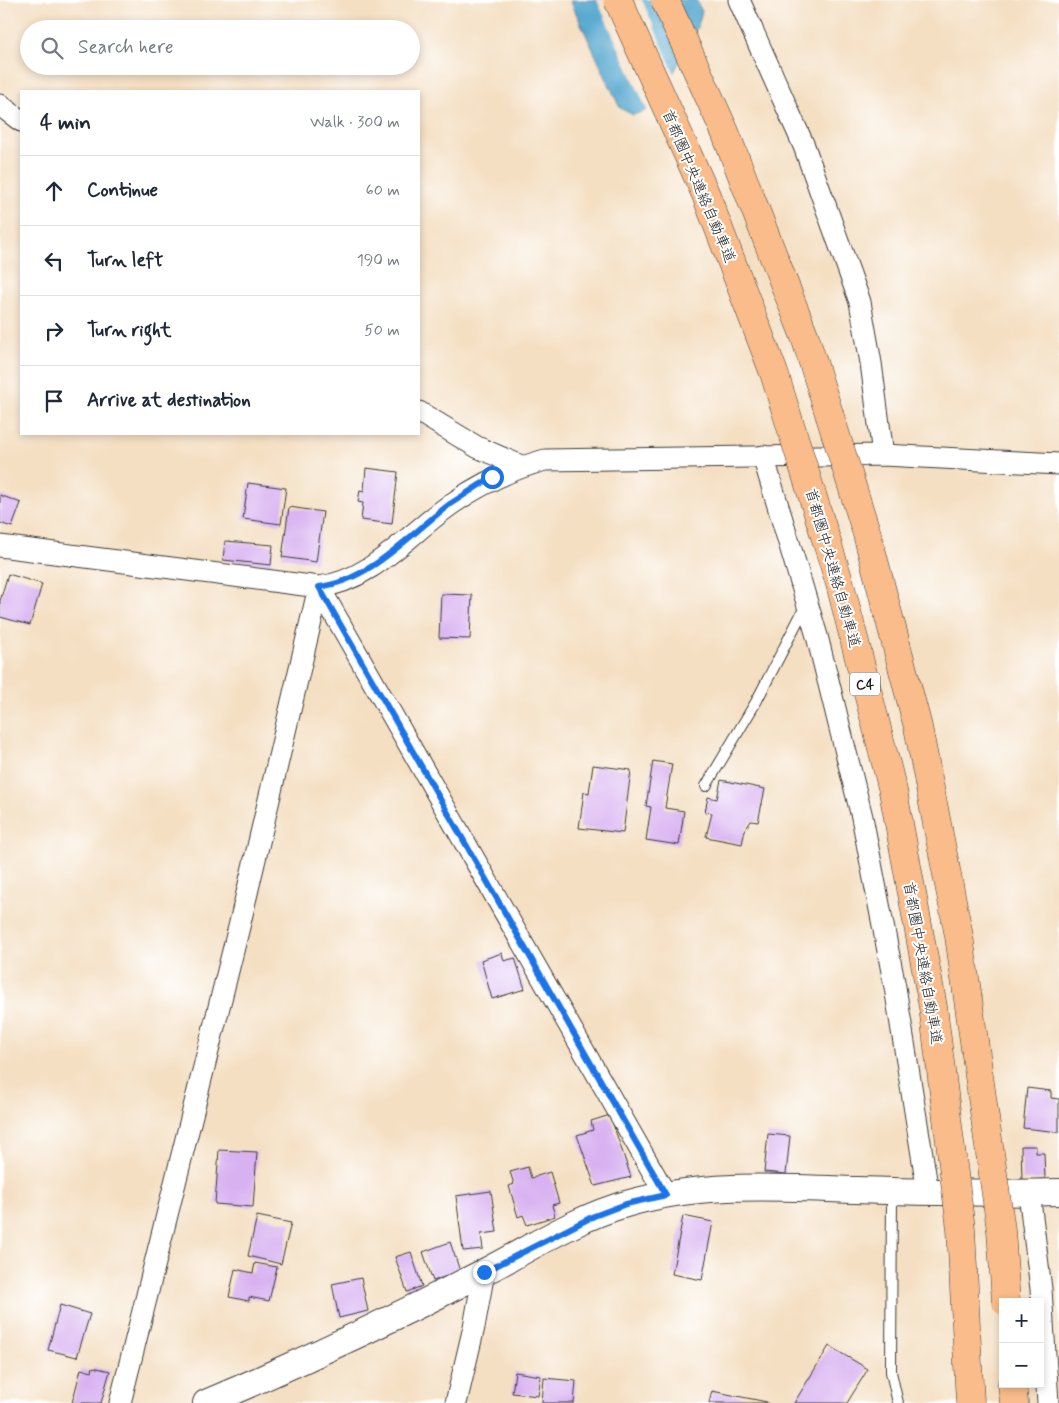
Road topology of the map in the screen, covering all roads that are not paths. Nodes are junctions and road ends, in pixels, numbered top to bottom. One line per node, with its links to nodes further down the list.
1 (618, 0): 27 (highway, 首都圏中央連絡自動車道 / C4, bridge)
2 (665, 0): 21 (highway, bridge)
3 (739, 0): 7 (street)
4 (0, 104): 5 (street)
5 (20, 119)
6 (420, 413): 10 (street)
7 (883, 455): 8 (street); 9 (street)
8 (763, 456): 10 (street); 13 (street)
9 (1059, 464)
10 (521, 466): 12 (street)
11 (0, 546): 12 (street)
12 (319, 587): 19 (street); 23 (street)
13 (807, 602): 14 (lane); 16 (street)
14 (706, 786)
15 (892, 1191): 16 (street); 19 (street); 26 (lane)
16 (928, 1192): 18 (street)
17 (1059, 1192): 18 (street)
18 (1029, 1193): 29 (street)
19 (666, 1195): 20 (street)
20 (484, 1272): 24 (street); 25 (street)
21 (1006, 1298)
22 (1012, 1388): 28 (highway)
23 (120, 1403)
24 (206, 1403)
25 (456, 1403)
26 (898, 1403)
27 (970, 1403)
28 (1014, 1403)
29 (1048, 1403)

